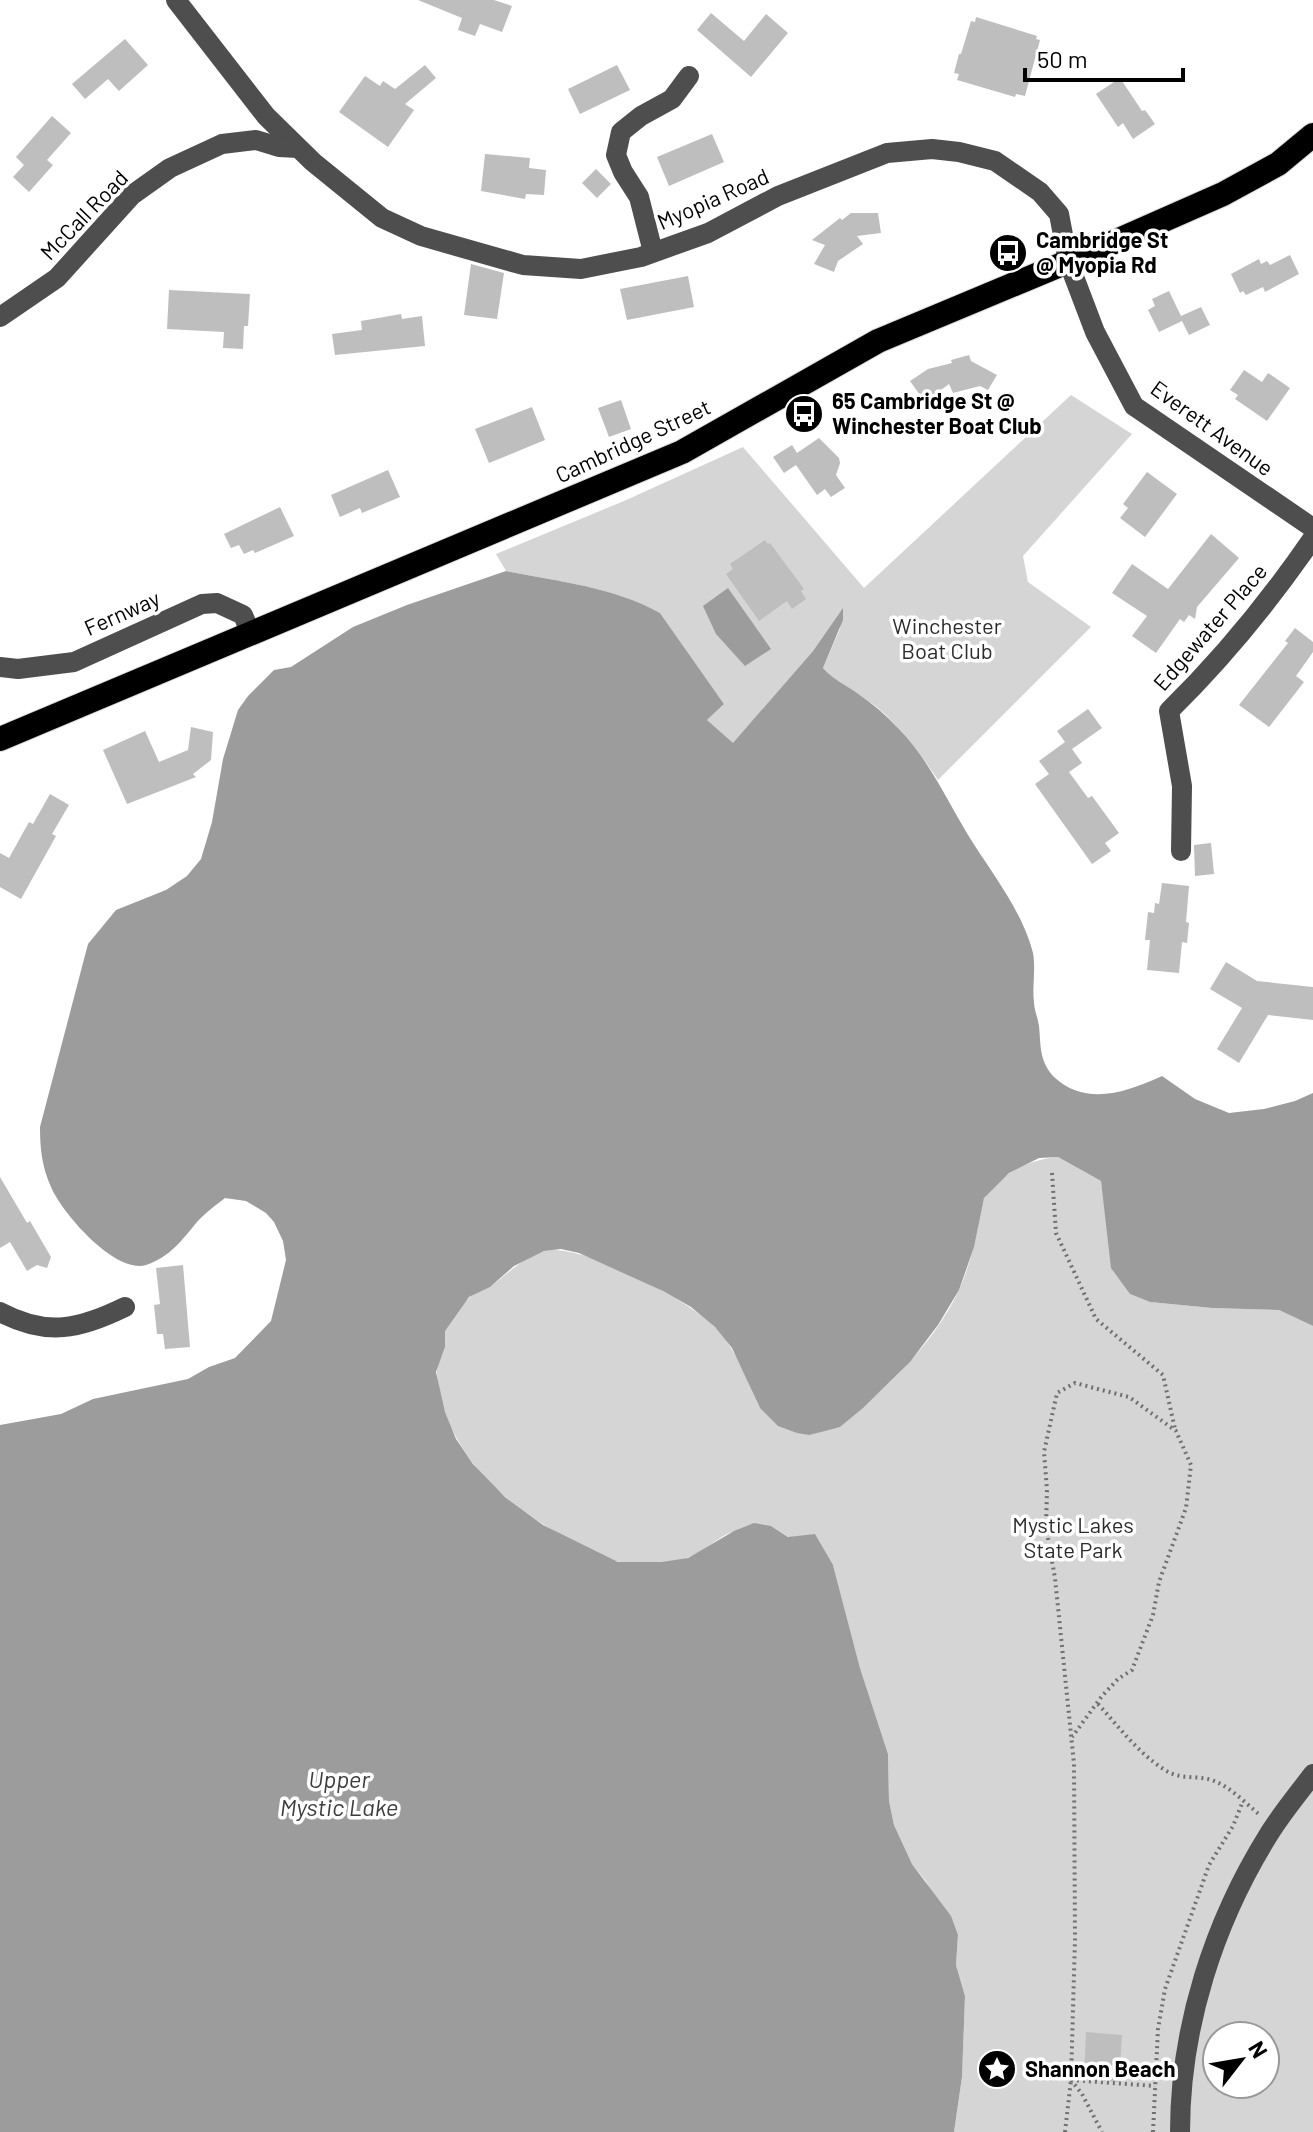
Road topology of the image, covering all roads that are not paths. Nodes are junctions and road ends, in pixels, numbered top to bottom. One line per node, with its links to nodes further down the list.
1 (176, 0): 4 (street, Myopia Road)
2 (689, 76): 5 (street)
3 (1313, 135): 6 (highway, Cambridge Street)
4 (298, 148): 5 (street, Myopia Road); 7 (street, McCall Road)
5 (653, 252): 6 (street, Myopia Road)
6 (1068, 261): 8 (street, Everett Avenue); 10 (highway, Cambridge Street)
7 (0, 317)
8 (1313, 528)
9 (1313, 538): 13 (street, Edgewater Place)
10 (250, 632): 11 (street, Fernway); 12 (highway, Cambridge Street)
11 (0, 667)
12 (0, 739)
13 (1181, 851)
14 (125, 1307): 15 (street)
15 (0, 1312)
16 (1313, 1774): 17 (street)
17 (1180, 2132)

